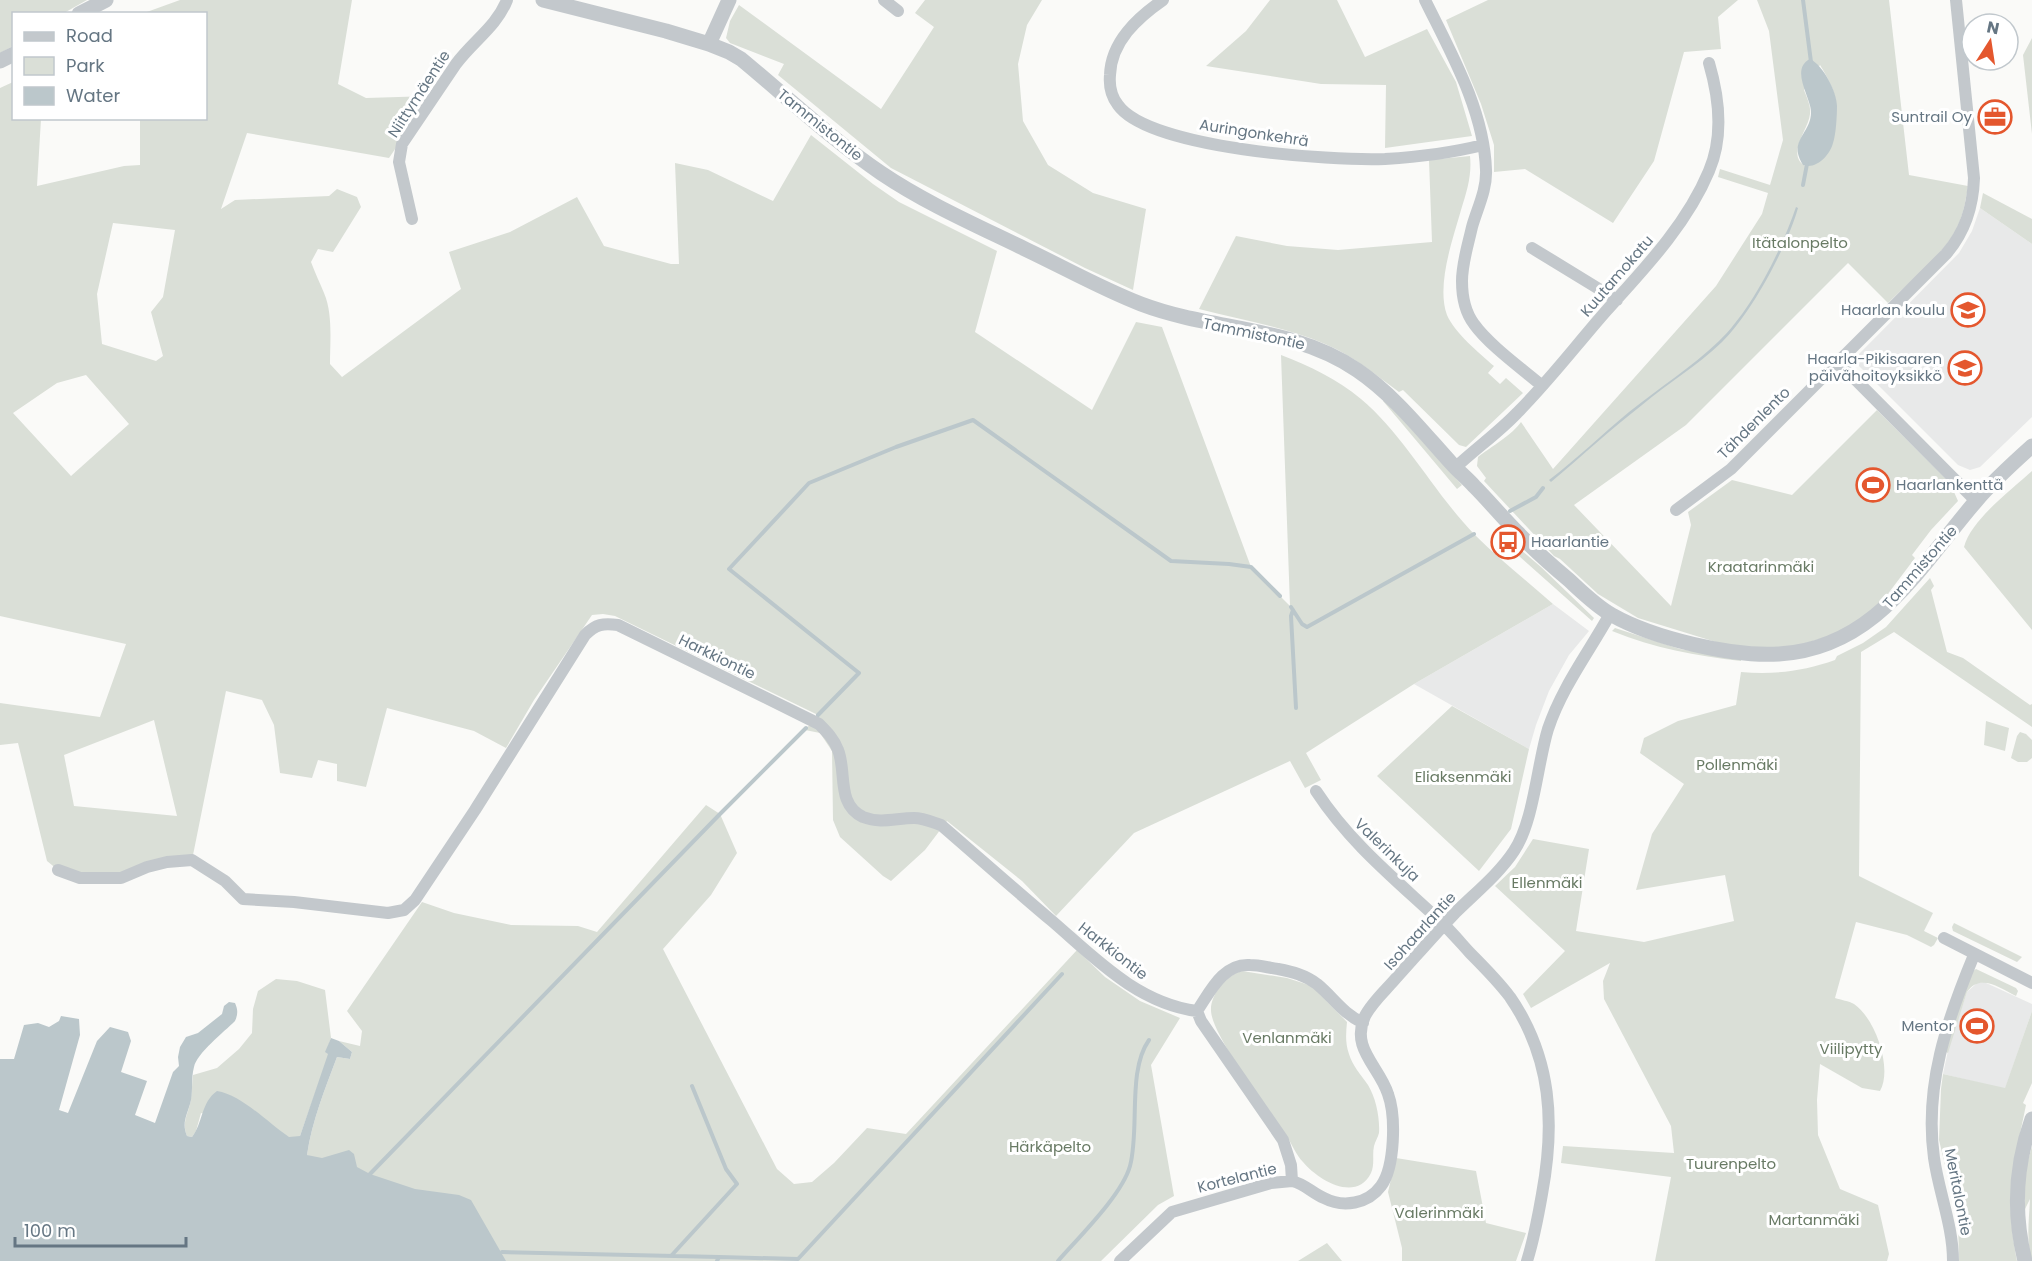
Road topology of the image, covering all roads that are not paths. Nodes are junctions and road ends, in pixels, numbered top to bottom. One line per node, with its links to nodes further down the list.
1 (106, 0): 10 (street)
2 (507, 0): 14 (street, Niittymäentie)
3 (543, 0): 11 (street, Tammistontie)
4 (729, 0): 11 (street)
5 (884, 0): 9 (street)
6 (1163, 0): 13 (street, Auringonkehrä)
7 (1425, 0): 13 (street)
8 (1958, 2): 17 (street, Tähdenlento)
9 (898, 11)
10 (83, 12)
11 (709, 44): 20 (street, Tammistontie)
12 (1709, 63): 16 (street, Kuutamokatu)
13 (1483, 145): 18 (street)
14 (412, 219)
15 (1532, 248): 16 (street)
16 (1617, 300): 18 (street, Kuutamokatu)
17 (1838, 362): 21 (street); 22 (street, Tähdenlento)
18 (1541, 385): 20 (street, Kuutamokatu)
19 (2032, 446): 21 (street, Tammistontie)
20 (1455, 468): 23 (street, Tammistontie)
21 (1976, 501): 23 (street, Tammistontie)
22 (1676, 510)
23 (1610, 614): 26 (street, Isohaarlantie)
24 (1316, 791): 26 (street, Valerinkuja)
25 (58, 870): 30 (street, Harkkiontie)
26 (1444, 924): 31 (street, Isohaarlantie); 35 (street, Valerinkuja)
27 (1944, 938): 28 (street)
28 (1974, 955): 29 (street); 36 (street, Meritalontie)
29 (2032, 983)
30 (1197, 1011): 31 (street); 33 (street, Kortelantie)
31 (1363, 1023): 33 (street)
32 (2032, 1119): 37 (street)
33 (1292, 1181): 34 (street, Kortelantie)
34 (1120, 1261)
35 (1527, 1261)
36 (1953, 1261)
37 (2025, 1261)

